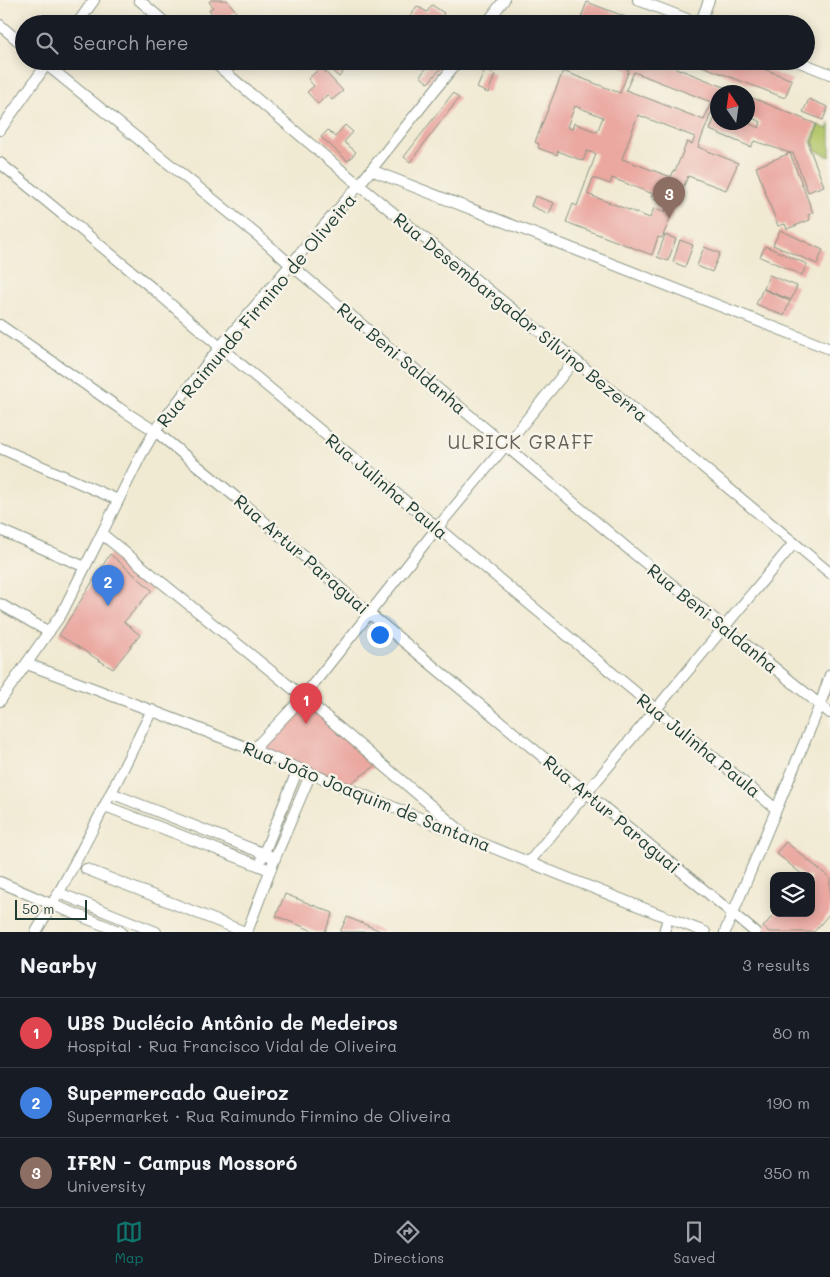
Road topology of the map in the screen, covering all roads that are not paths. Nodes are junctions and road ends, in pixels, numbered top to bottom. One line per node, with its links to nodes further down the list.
1 (94, 0): 6 (street)
2 (138, 0): 7 (street)
3 (504, 0): 8 (street)
4 (638, 0): 9 (street)
5 (709, 0): 10 (street)
6 (83, 15)
7 (156, 15)
8 (493, 15)
9 (677, 15)
10 (703, 15)
11 (0, 25): 12 (street)
12 (15, 38)
13 (815, 68): 18 (street)
14 (41, 70): 19 (street)
15 (56, 70): 23 (street, Rua Beni Saldanha)
16 (223, 70): 22 (street, Rua Desembargador Silvino Bezerra)
17 (451, 70): 21 (street, Rua Raimundo Firmino de Oliveira)
18 (830, 74)
19 (0, 130)
20 (0, 163): 25 (street, Rua Julinha Paula)
21 (371, 170): 22 (street, Rua Raimundo Firmino de Oliveira); 26 (street)
22 (359, 185): 23 (street, Rua Raimundo Firmino de Oliveira); 27 (street, Rua Desembargador Silvino Bezerra)
23 (291, 265): 25 (street, Rua Raimundo Firmino de Oliveira); 29 (street, Rua Beni Saldanha)
24 (0, 325): 28 (street, Rua Artur Paraguai)
25 (220, 347): 28 (street, Rua Raimundo Firmino de Oliveira); 32 (street, Rua Julinha Paula)
26 (830, 349)
27 (575, 360): 29 (street); 35 (street, Rua Desembargador Silvino Bezerra)
28 (156, 431): 31 (street, Rua Raimundo Firmino de Oliveira); 39 (street, Rua Artur Paraguai)
29 (506, 445): 32 (street); 40 (street, Rua Beni Saldanha)
30 (0, 448): 31 (street)
31 (118, 500): 34 (street, Rua Raimundo Firmino de Oliveira)
32 (438, 528): 39 (street); 48 (street, Rua Julinha Paula)
33 (0, 530): 36 (street)
34 (102, 534): 36 (street, Rua Raimundo Firmino de Oliveira); 45 (street)
35 (794, 543): 37 (street, Rua Desembargador Silvino Bezerra); 40 (street)
36 (85, 567): 41 (street, Rua Raimundo Firmino de Oliveira)
37 (830, 572)
38 (0, 604): 41 (street)
39 (370, 614): 45 (street); 55 (street, Rua Artur Paraguai)
40 (724, 627): 47 (street, Rua Beni Saldanha); 48 (street)
41 (49, 632): 42 (street, Rua Raimundo Firmino de Oliveira)
42 (27, 664): 44 (street, Rua Raimundo Firmino de Oliveira); 49 (street, Rua João Joaquim de Santana)
43 (830, 675): 47 (street)
44 (3, 689): 46 (street, Rua Raimundo Firmino de Oliveira)
45 (303, 697): 51 (street); 58 (street)
46 (0, 701)
47 (820, 704): 50 (street, Rua Beni Saldanha); 57 (street)
48 (655, 709): 55 (street); 57 (street, Rua Julinha Paula)
49 (152, 710): 51 (street, Rua João Joaquim de Santana); 54 (street)
50 (830, 713)
51 (253, 750): 52 (street, Rua João Joaquim de Santana)
52 (298, 769): 53 (street, Rua João Joaquim de Santana); 59 (street)
53 (311, 774): 58 (street, Rua João Joaquim de Santana); 60 (street)
54 (111, 792): 56 (street); 59 (street)
55 (587, 793): 61 (street); 68 (street, Rua Artur Paraguai)
56 (105, 806): 62 (street); 66 (street)
57 (776, 809): 68 (street)
58 (468, 837): 61 (street, Rua João Joaquim de Santana)
59 (264, 853): 60 (street); 62 (street)
60 (275, 858): 64 (street)
61 (529, 862): 69 (street, Rua João Joaquim de Santana)
62 (259, 865): 64 (street)
63 (86, 869): 73 (street)
64 (270, 870): 73 (street)
65 (0, 882): 67 (street)
66 (59, 893): 67 (street); 72 (street)
67 (53, 905): 70 (street); 71 (street)
68 (732, 914): 76 (street); 77 (street, Rua Artur Paraguai)
69 (668, 918): 74 (street); 75 (street, Rua João Joaquim de Santana)
70 (36, 932)
71 (121, 932)
72 (156, 932)
73 (246, 932)
74 (664, 932)
75 (705, 932)
76 (725, 932)
77 (755, 932)

